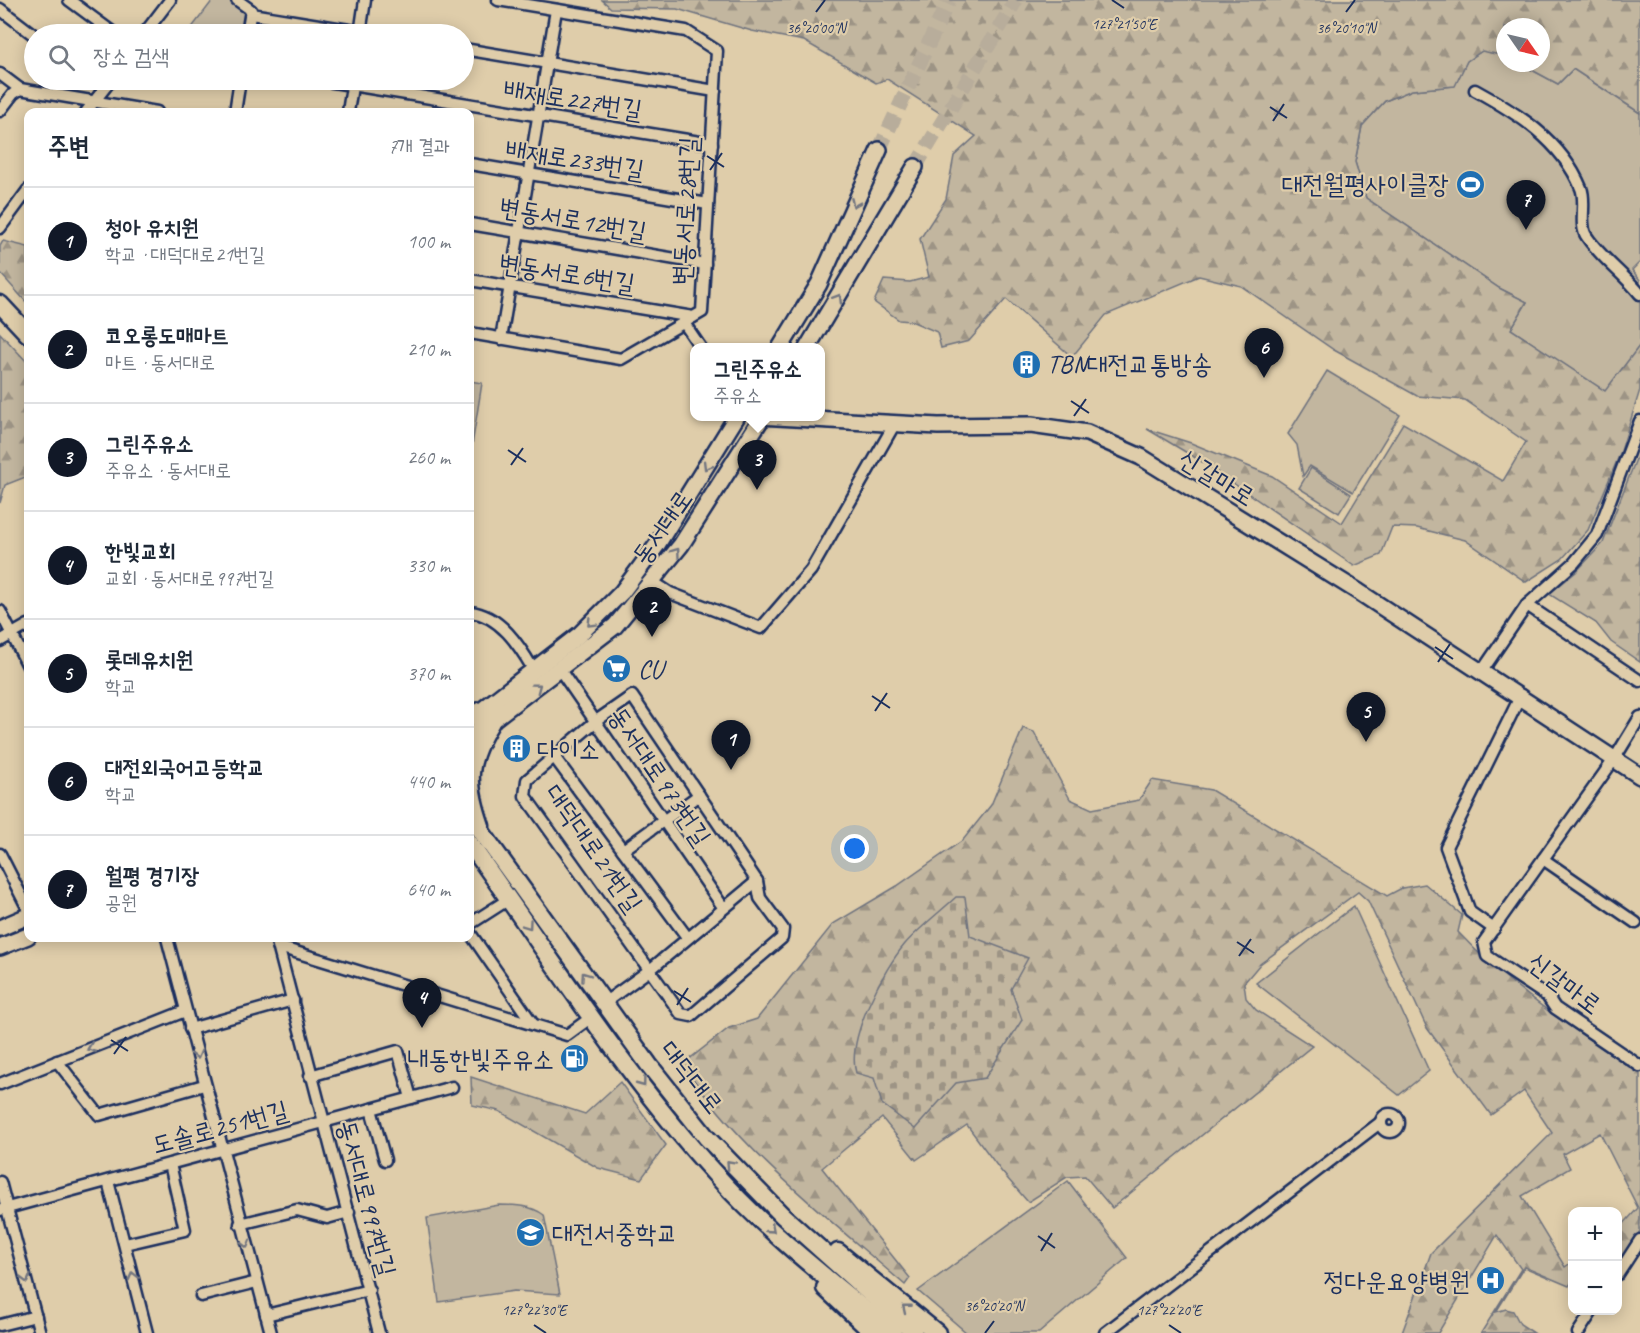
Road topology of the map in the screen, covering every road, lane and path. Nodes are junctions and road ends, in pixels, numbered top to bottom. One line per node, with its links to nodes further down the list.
1 (69, 0): 10 (street)
2 (155, 0): 6 (street)
3 (237, 0): 9 (street)
4 (365, 0): 14 (street)
5 (498, 0): 8 (street, 변동서로28번길)
6 (167, 4): 11 (street)
7 (0, 9): 15 (street)
8 (556, 10): 17 (street); 27 (street, 변동서로28번길)
9 (251, 14): 12 (street); 13 (street)
10 (101, 24)
11 (152, 24)
12 (249, 24)
13 (308, 24)
14 (361, 24)
15 (24, 27)
16 (474, 51): 17 (street)
17 (547, 63): 27 (street); 34 (street)
18 (0, 74): 19 (street)
19 (20, 89): 20 (street); 33 (street)
20 (24, 90)
21 (26, 90): 28 (street)
22 (103, 90): 28 (street)
23 (238, 90): 31 (street)
24 (352, 90): 32 (street)
25 (397, 90): 34 (street, 배재로227번길)
26 (1475, 90): 48 (street)
27 (715, 91): 35 (street, 변동서로28번길)
28 (94, 102): 29 (street); 30 (street)
29 (89, 108)
30 (132, 108)
31 (236, 108)
32 (349, 108)
33 (0, 111)
34 (538, 116): 35 (street, 배재로227번길); 39 (street)
35 (712, 144): 40 (street, 변동서로28번길)
36 (879, 150): 55 (street, one-way to 55)
37 (474, 165): 39 (street, 배재로233번길)
38 (915, 167): 56 (street, one-way to 38)
39 (529, 174): 40 (street, 배재로233번길); 44 (street)
40 (708, 204): 45 (street, 변동서로28번길)
41 (23, 205): 43 (street)
42 (474, 225): 44 (street, 변동서로12번길)
43 (0, 228)
44 (519, 232): 45 (street, 변동서로12번길); 47 (street)
45 (705, 264): 50 (street, 변동서로28번길)
46 (474, 281): 47 (street, 변동서로6번길)
47 (510, 286): 50 (street, 변동서로6번길); 53 (street)
48 (1640, 294)
49 (0, 304): 51 (main road)
50 (689, 320): 53 (street); 54 (street)
51 (24, 330)
52 (474, 334): 53 (street)
53 (501, 339)
54 (699, 343)
55 (783, 343)
56 (810, 343)
57 (825, 419): 61 (street, 신갈마로)
58 (735, 421): 70 (street, 동서대로, one-way to 70)
59 (758, 421): 62 (street, 동서대로, one-way to 59)
60 (1640, 421): 63 (street)
61 (894, 425): 62 (street); 72 (street, 신갈마로)
62 (653, 582): 71 (street, 동서대로)
63 (1527, 605): 72 (street); 73 (street)
64 (0, 611): 67 (street)
65 (474, 613): 70 (street)
66 (24, 627): 67 (street)
67 (12, 634): 68 (street); 69 (street)
68 (0, 640)
69 (24, 658)
70 (533, 669): 75 (street, 동서대로)
71 (560, 670): 75 (street, 동서대로, one-way to 71); 77 (street, 동서대로973번길)
72 (1482, 671): 74 (street, 신갈마로)
73 (1640, 681)
74 (1521, 696): 79 (street, 신갈마로); 99 (street)
75 (478, 717): 80 (main road)
76 (1640, 717): 79 (street, 신갈마로)
77 (596, 721): 78 (street, 대덕대로21번길); 82 (street, 대덕대로21번길); 85 (street, 동서대로973번길)
78 (555, 758): 88 (street, 대덕대로21번길); 106 (street, 대덕대로21번길)
79 (1615, 758): 81 (street, 신갈마로); 90 (street, 신갈마로)
80 (474, 760)
81 (1640, 776)
82 (699, 795): 85 (street); 91 (street, 대덕대로21번길)
83 (474, 805): 86 (main road)
84 (474, 821): 86 (main road, 대덕대로)
85 (662, 822): 88 (street); 94 (street, 동서대로973번길)
86 (483, 832): 108 (main road, 대덕대로, one-way to 86)
87 (474, 849): 92 (main road, 대덕대로)
88 (623, 850): 100 (street, 대덕대로21번길)
89 (0, 854): 93 (street)
90 (1543, 859): 97 (street); 99 (street, 신갈마로)
91 (757, 881): 94 (street); 106 (street, 대덕대로21번길)
92 (509, 899): 96 (street); 110 (main road, 대덕대로, one-way to 110)
93 (24, 901)
94 (723, 907): 100 (street)
95 (24, 918): 98 (street)
96 (474, 921)
97 (1636, 923)
98 (0, 928)
99 (1494, 929): 114 (street, 신갈마로)
100 (687, 937): 106 (street)
101 (24, 938): 105 (street)
102 (474, 939): 111 (street)
103 (168, 942): 109 (street)
104 (278, 942): 107 (street, 동서대로997번길); 111 (street)
105 (0, 947)
106 (651, 969): 108 (street)
107 (292, 1000): 112 (street); 115 (street, 동서대로997번길)
108 (604, 1003): 137 (main road, 대덕대로, one-way to 108)
109 (185, 1011): 112 (street); 113 (street, one-way to 113)
110 (593, 1017): 111 (street); 137 (main road, 대덕대로, one-way to 137)
111 (533, 1024)
112 (190, 1029): 117 (street, one-way to 117)
113 (57, 1061): 116 (street); 117 (street)
114 (1640, 1065)
115 (310, 1076): 119 (street); 122 (street, 동서대로997번길)
116 (0, 1084)
117 (204, 1085): 123 (street)
118 (452, 1087): 119 (street, 도솔로251번길)
119 (411, 1098): 120 (street, 도솔로251번길)
120 (371, 1109): 122 (street, 도솔로251번길); 124 (street)
121 (1381, 1122): 150 (street)
122 (322, 1123): 123 (street, 도솔로251번길); 129 (street, 동서대로997번길)
123 (222, 1150): 125 (street, 도솔로251번길); 130 (street)
124 (385, 1160)
125 (170, 1164): 126 (street, 도솔로251번길); 132 (street)
126 (108, 1181): 128 (street, 도솔로251번길); 132 (street)
127 (0, 1182): 128 (street)
128 (4, 1210): 139 (street, one-way to 139)
129 (348, 1212): 130 (street); 135 (street, 동서대로997번길)
130 (240, 1224): 134 (street, one-way to 134)
131 (1640, 1240): 133 (street)
132 (125, 1244): 143 (street, one-way to 132)
133 (1622, 1267)
134 (257, 1282): 136 (street); 140 (street)
135 (369, 1290): 140 (street); 145 (street, 동서대로997번길)
136 (201, 1296)
137 (862, 1298): 146 (main road); 147 (main road, 대덕대로); 148 (main road, 대덕대로); 149 (main road, one-way to 137)
138 (1590, 1315): 151 (street)
139 (36, 1316): 141 (street); 142 (street)
140 (266, 1316): 144 (street)
141 (0, 1325)
142 (40, 1333)
143 (147, 1333)
144 (271, 1333)
145 (379, 1333)
146 (873, 1333)
147 (894, 1333)
148 (914, 1333)
149 (937, 1333)
150 (1105, 1333)
151 (1578, 1333)

